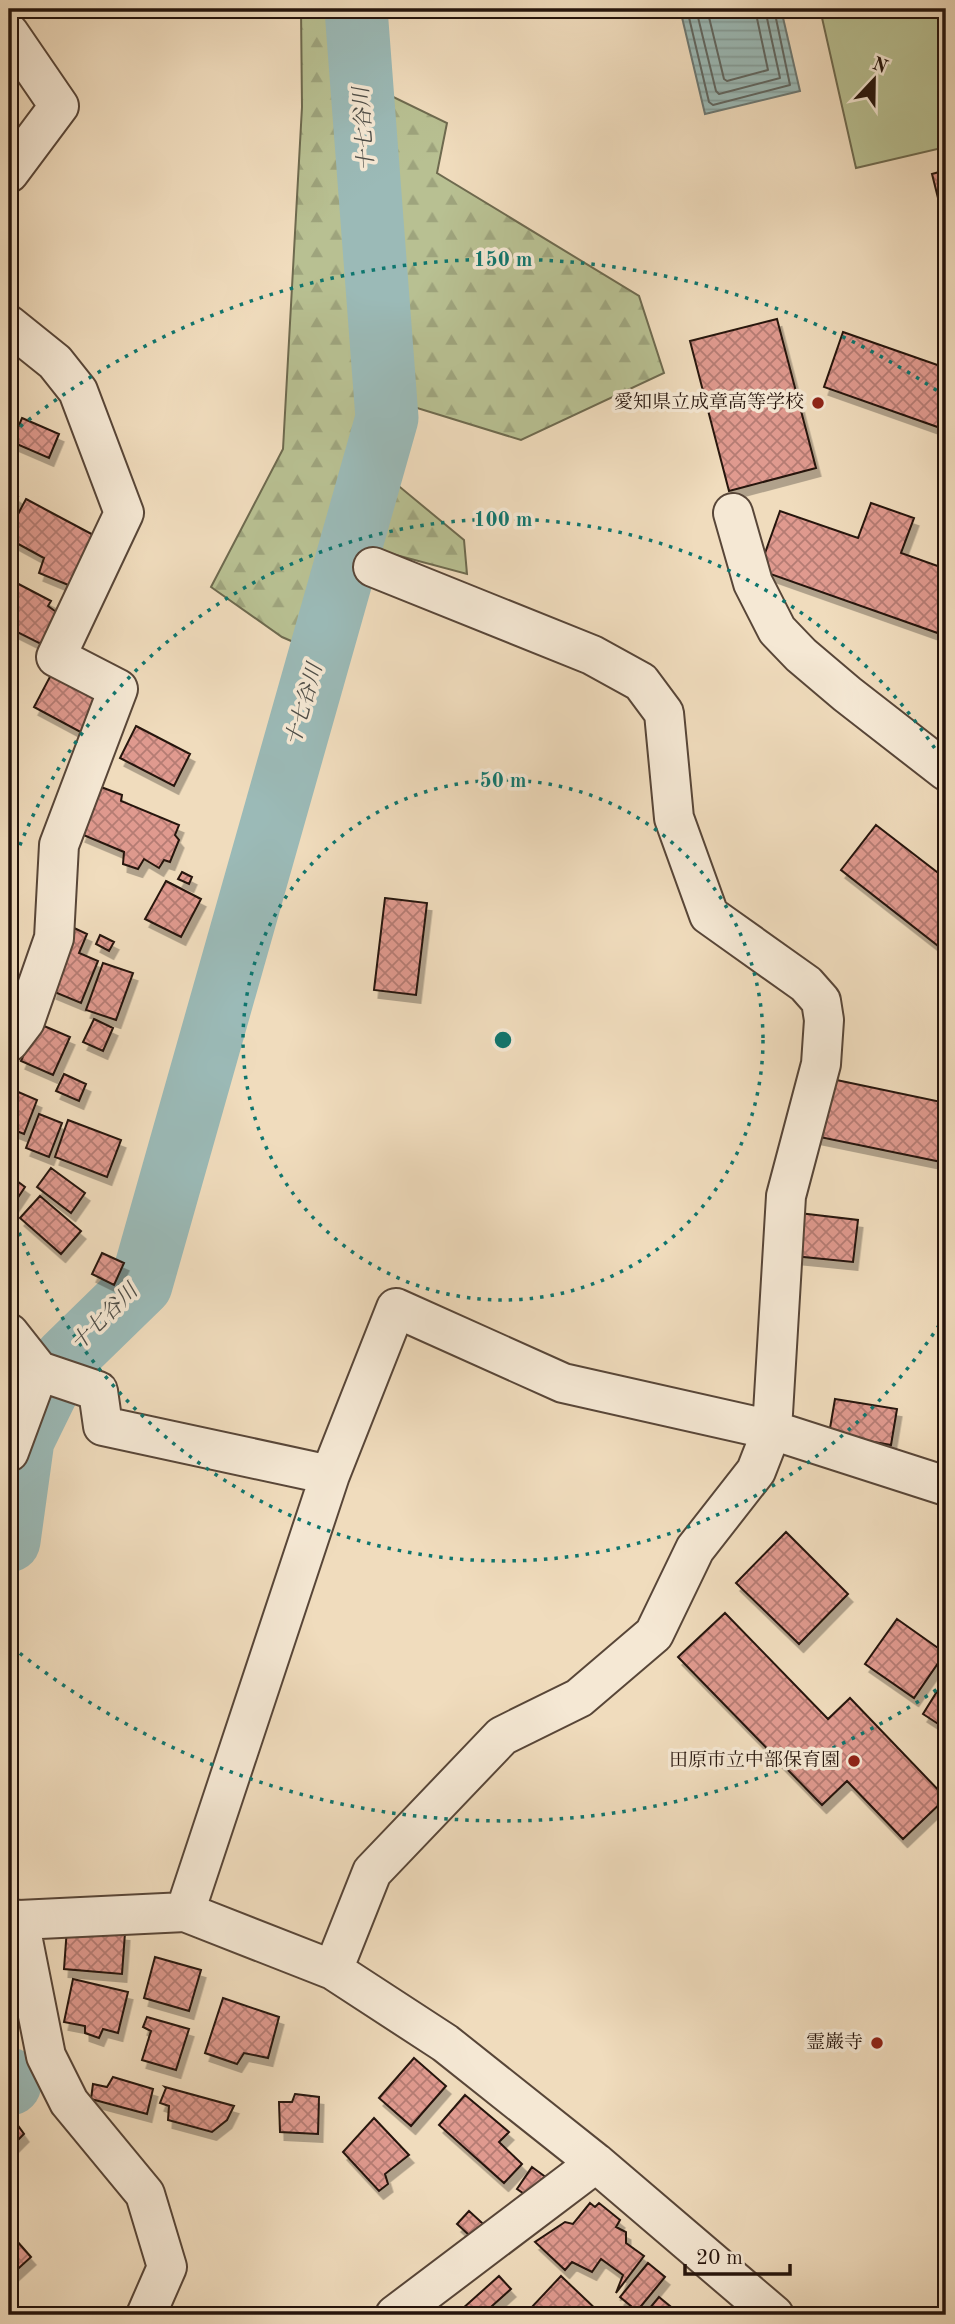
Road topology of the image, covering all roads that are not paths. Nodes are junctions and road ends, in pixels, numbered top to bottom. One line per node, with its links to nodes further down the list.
1 (9, 33): 2 (street)
2 (9, 173)
3 (9, 326): 7 (street)
4 (733, 513): 6 (street)
5 (373, 567): 10 (street)
6 (946, 771)
7 (9, 1042)
8 (9, 1333): 9 (street)
9 (39, 1371): 11 (street); 12 (street)
10 (772, 1430): 12 (street); 13 (street); 16 (street)
11 (9, 1452)
12 (330, 1475): 14 (street)
13 (946, 1486)
14 (186, 1912): 15 (street); 16 (street)
15 (14, 1920): 18 (street)
16 (333, 1970): 17 (street)
17 (596, 2163): 19 (street); 20 (street)
18 (146, 2315)
19 (395, 2315)
20 (774, 2315)

